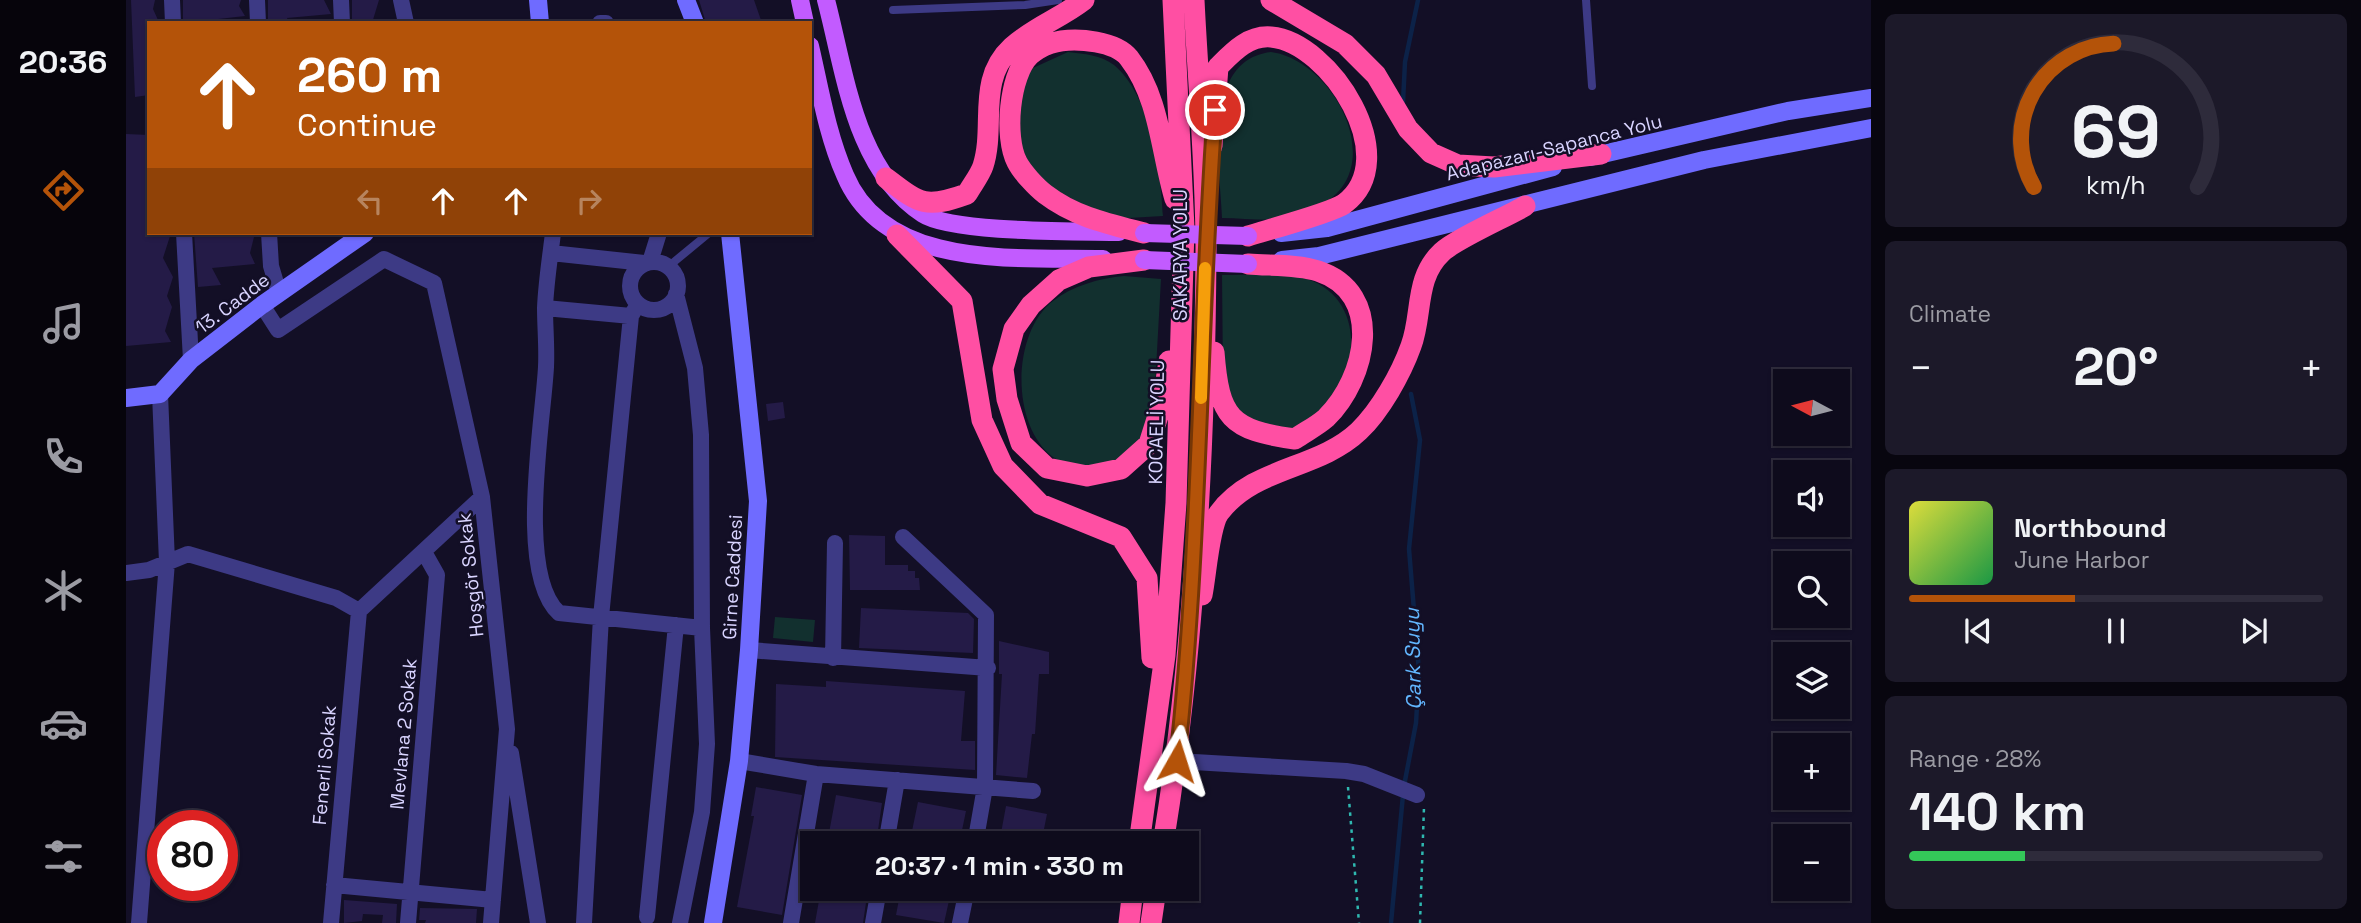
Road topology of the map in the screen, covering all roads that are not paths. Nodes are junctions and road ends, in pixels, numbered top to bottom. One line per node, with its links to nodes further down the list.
1 (172, 0): 16 (street)
2 (257, 0): 17 (street)
3 (341, 0): 18 (street)
4 (401, 0): 19 (street)
5 (538, 0): 20 (main road)
6 (686, 0): 21 (main road)
7 (800, 0): 22 (main road)
8 (826, 0): 28 (main road)
9 (1058, 0): 15 (lane)
10 (1084, 0): 28 (highway)
11 (1173, 0): 30 (highway, KOCAELİ YOLU)
12 (1194, 0): 41 (highway, SAKARYA YOLU)
13 (1271, 0): 27 (highway)
14 (1586, 0): 24 (lane)
15 (893, 10)
16 (173, 21)
17 (258, 21)
18 (342, 21)
19 (406, 21)
20 (540, 21)
21 (694, 21)
22 (805, 21)
23 (812, 55): 39 (main road)
24 (1592, 86)
25 (1871, 98): 27 (main road, Adapazarı-Sapanca Yolu)
26 (1871, 128): 29 (main road)
27 (1601, 154): 40 (main road, Adapazarı-Sapanca Yolu)
28 (886, 178): 31 (main road)
29 (1525, 206): 45 (main road); 69 (highway)
30 (1184, 228): 31 (highway); 47 (highway, KOCAELİ YOLU)
31 (1144, 233): 40 (main road, bridge)
32 (184, 235): 53 (street)
33 (268, 235): 48 (street)
34 (362, 235): 48 (main road, 13. Cadde)
35 (553, 235): 42 (street)
36 (658, 235): 44 (street)
37 (707, 235): 46 (lane)
38 (730, 235): 66 (main road, Girne Caddesi)
39 (897, 235): 43 (main road); 80 (highway)
40 (1248, 236): 41 (highway)
41 (1206, 251): 45 (highway); 69 (highway, SAKARYA YOLU)
42 (551, 253): 44 (street); 51 (street)
43 (1144, 260): 45 (main road, bridge); 47 (highway)
44 (647, 262): 46 (street); 52 (street)
45 (1248, 264)
46 (669, 266): 49 (street)
47 (1182, 279): 81 (highway, KOCAELİ YOLU)
48 (279, 293): 50 (main road, 13. Cadde)
49 (677, 295): 52 (street); 65 (street)
50 (262, 305): 53 (main road, 13. Cadde); 56 (street, Hoşgör Sokak)
51 (545, 307): 52 (street); 63 (street)
52 (634, 310): 63 (street)
53 (191, 360): 54 (main road, 13. Cadde)
54 (160, 394): 55 (main road); 60 (street)
55 (126, 398)
56 (482, 497): 59 (street); 70 (street, Hoşgör Sokak)
57 (903, 537): 68 (street)
58 (835, 543): 67 (street)
59 (424, 552): 62 (street); 84 (street, Mevlana 2 Sokak)
60 (167, 562): 61 (street); 62 (street); 91 (street)
61 (126, 573)
62 (359, 611): 83 (street, Fenerli Sokak)
63 (601, 617): 64 (street); 96 (street)
64 (676, 625): 65 (street); 90 (street)
65 (702, 628): 97 (street)
66 (749, 650): 67 (street); 71 (main road, Girne Caddesi)
67 (833, 658): 68 (street)
68 (988, 668): 75 (street)
69 (1185, 687): 72 (highway, SAKARYA YOLU)
70 (507, 729): 85 (street, Hoşgör Sokak); 95 (street)
71 (739, 761): 73 (street); 98 (main road, Girne Caddesi)
72 (1177, 761): 77 (street); 82 (highway, SAKARYA YOLU)
73 (816, 774): 74 (street); 99 (street)
74 (897, 780): 75 (street); 78 (street)
75 (985, 787): 76 (street); 79 (street)
76 (1033, 791)
77 (1418, 794)
78 (888, 831)
79 (977, 831)
80 (1140, 831)
81 (1141, 831)
82 (1165, 831)
83 (334, 885): 84 (street); 92 (street, Fenerli Sokak)
84 (410, 892): 85 (street); 93 (street, Mevlana 2 Sokak)
85 (494, 901): 94 (street, Hoşgör Sokak)
86 (876, 901): 100 (street)
87 (965, 901): 101 (street)
88 (1132, 901): 102 (highway)
89 (1155, 901): 103 (highway)
90 (647, 917)
91 (139, 923)
92 (331, 923)
93 (408, 923)
94 (491, 923)
95 (538, 923)
96 (584, 923)
97 (680, 923)
98 (713, 923)
99 (791, 923)
100 (873, 923)
101 (960, 923)
102 (1129, 923)
103 (1152, 923)

